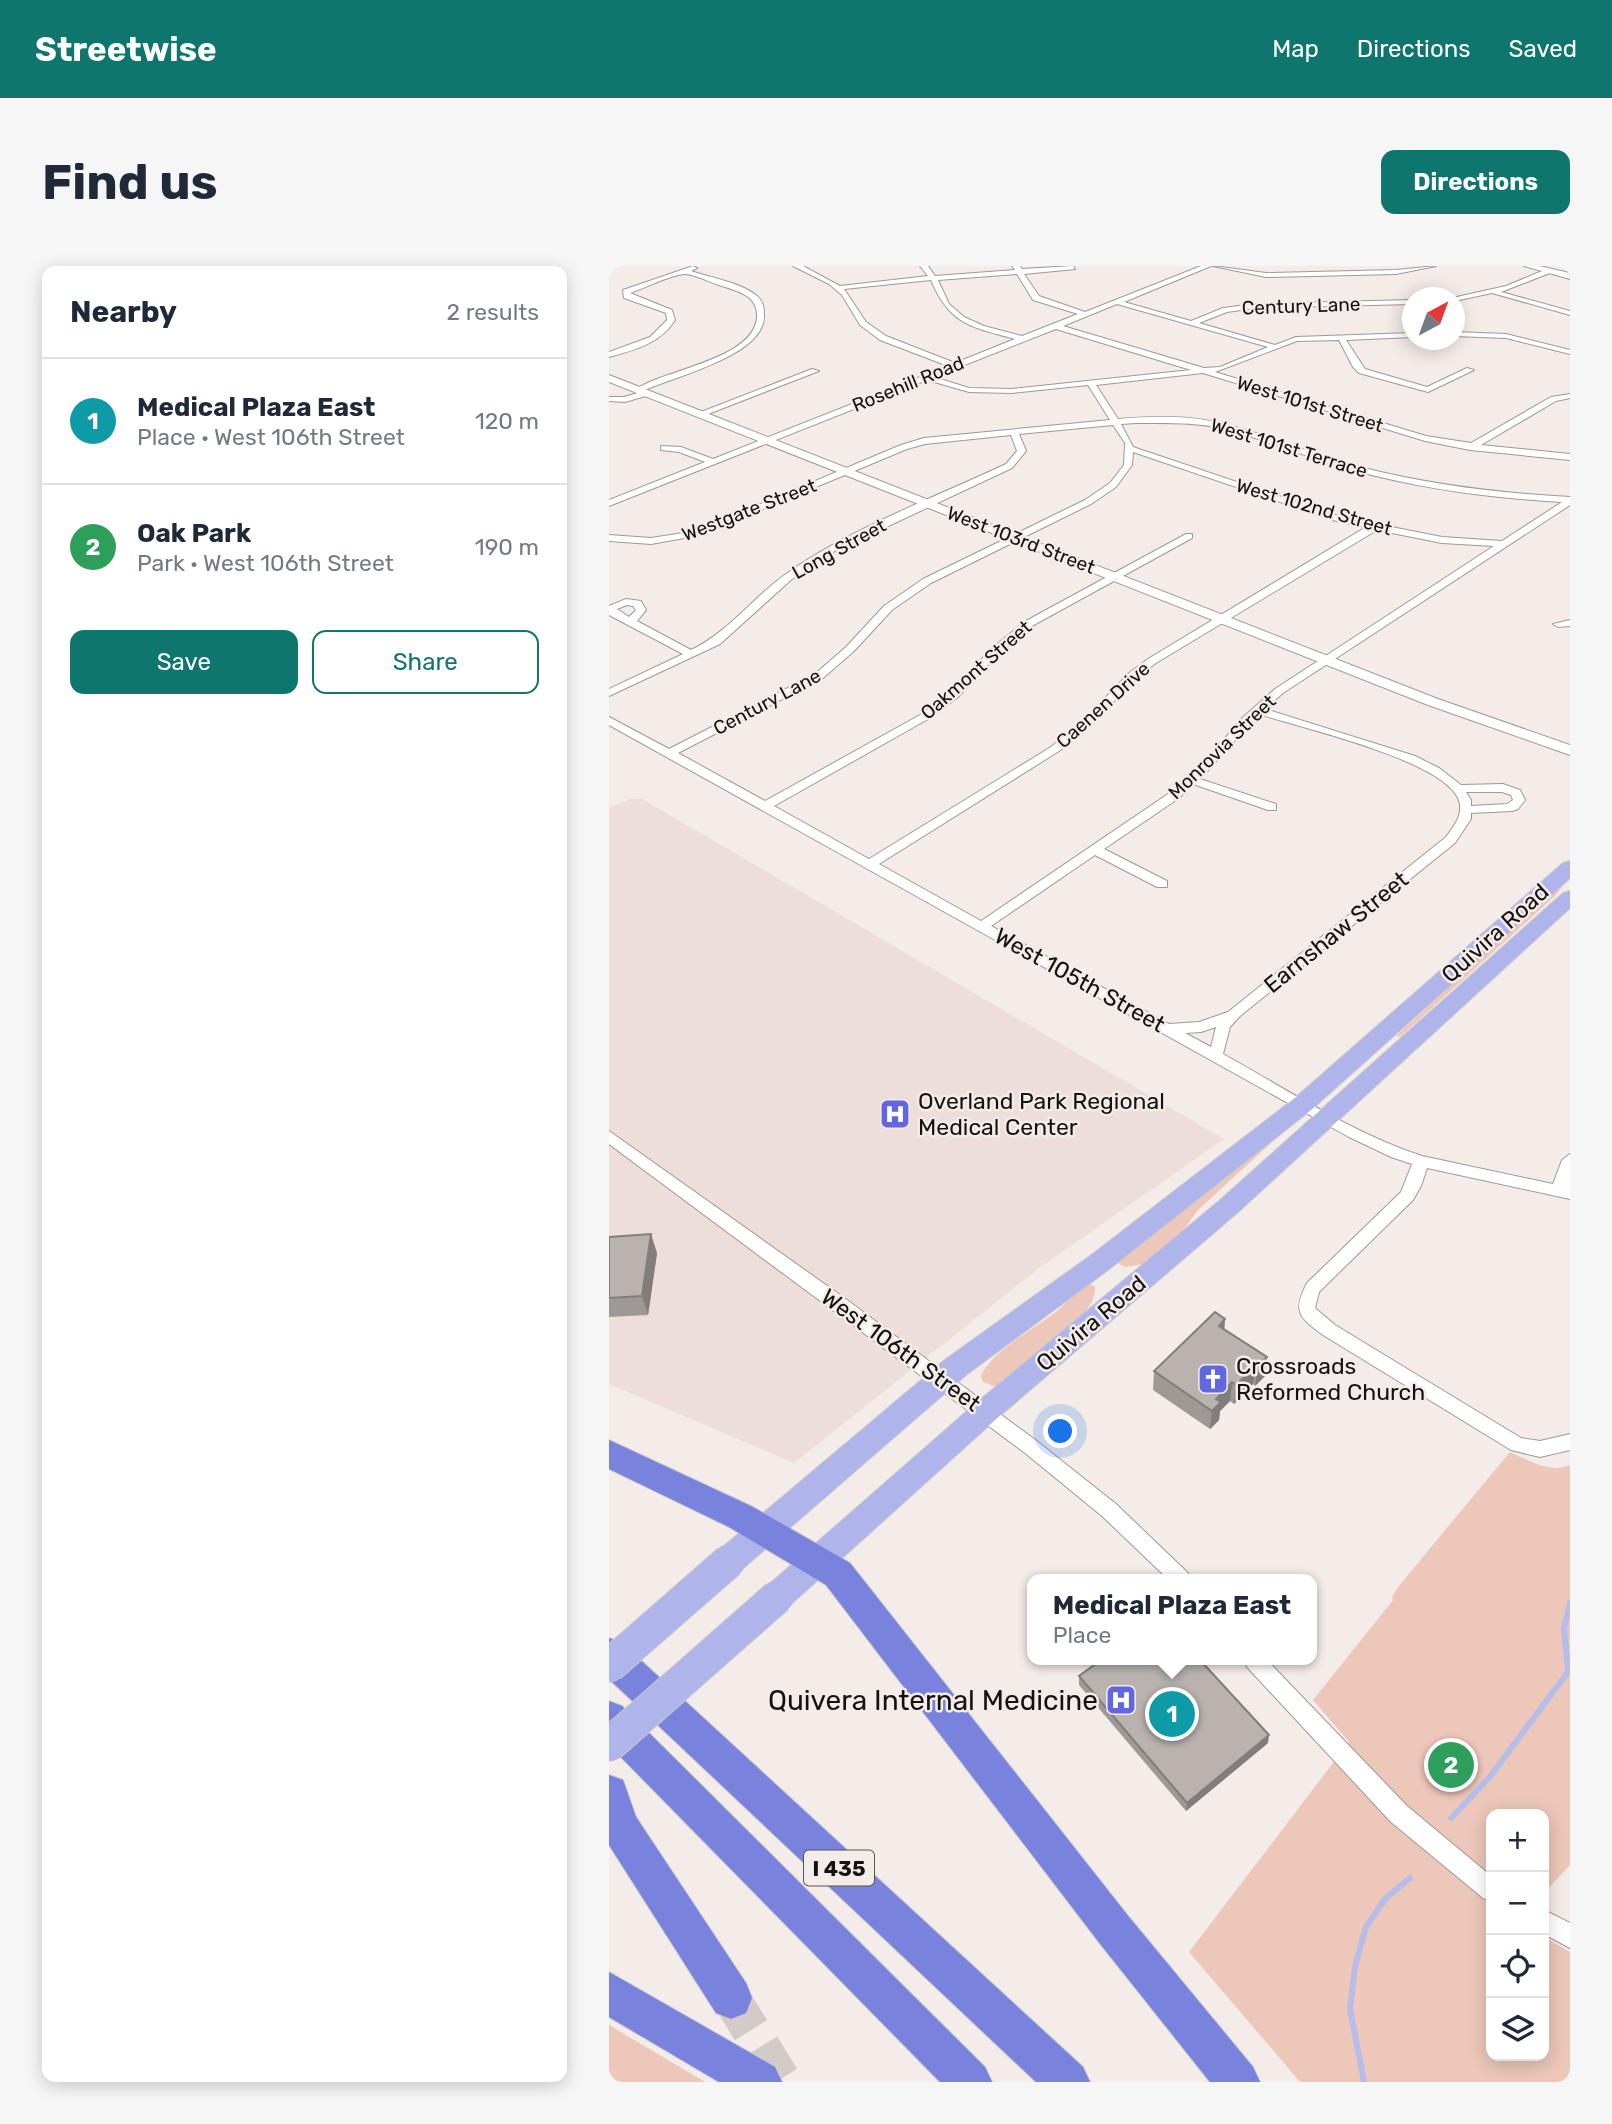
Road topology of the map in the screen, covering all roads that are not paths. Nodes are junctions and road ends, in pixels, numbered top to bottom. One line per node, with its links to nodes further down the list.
1 (698, 266): 11 (street)
2 (797, 266): 15 (street)
3 (924, 266): 14 (street)
4 (1217, 266): 10 (street)
5 (1432, 266): 10 (street)
6 (1528, 266): 12 (street)
7 (1201, 267): 18 (street, Rosehill Road)
8 (1073, 268): 9 (street)
9 (1018, 269): 14 (street); 21 (street)
10 (1351, 270)
11 (684, 271): 32 (street); 40 (street)
12 (1547, 271): 13 (street); 16 (street)
13 (1570, 276)
14 (934, 278): 15 (street); 27 (street)
15 (839, 288): 33 (street)
16 (1495, 292): 17 (street); 20 (street)
17 (1465, 297)
18 (1117, 302): 21 (street, Rosehill Road); 22 (street)
19 (1402, 302): 22 (street, Century Lane)
20 (1570, 313)
21 (1084, 314): 23 (street, Rosehill Road)
22 (1192, 323): 28 (street)
23 (1055, 326): 27 (street, Rosehill Road); 36 (street, West 101st Street)
24 (1465, 334): 31 (street)
25 (1402, 335): 26 (street)
26 (1341, 337): 29 (street); 34 (street)
27 (1023, 339): 33 (street, Rosehill Road)
28 (1246, 339): 29 (street); 30 (street)
29 (1296, 339): 30 (street)
30 (1275, 347): 36 (street)
31 (1570, 352)
32 (609, 355)
33 (955, 366): 37 (street, Rosehill Road)
34 (1470, 370)
35 (815, 371): 43 (street)
36 (1205, 372): 39 (street); 47 (street, West 101st Street)
37 (925, 377): 39 (street); 46 (street, Rosehill Road)
38 (609, 378): 40 (main road, West 103rd Street)
39 (1091, 384): 44 (street)
40 (639, 390): 42 (street); 42 (street); 43 (main road, West 103rd Street)
41 (1570, 396): 47 (street)
42 (609, 398)
43 (700, 414): 46 (main road, West 103rd Street)
44 (1116, 422): 45 (street, West 101st Terrace); 49 (street); 55 (street, West 101st Terrace)
45 (1014, 432): 54 (street, West 101st Terrace); 58 (street, Long Street)
46 (767, 440): 52 (street, Rosehill Road); 54 (main road, West 103rd Street)
47 (1470, 447): 50 (street, West 101st Street)
48 (664, 448): 52 (street)
49 (1129, 449): 51 (street, West 102nd Street); 53 (street)
50 (1570, 457)
51 (1164, 460): 53 (street); 60 (street, West 102nd Street)
52 (713, 462): 57 (street, Rosehill Road)
53 (1128, 465): 62 (street, Century Lane)
54 (846, 471): 58 (main road, West 103rd Street); 63 (street, Westgate Street)
55 (1530, 498): 56 (street, West 101st Terrace); 59 (street)
56 (1570, 501): 59 (street, Monrovia Street)
57 (609, 503)
58 (929, 503): 62 (main road, West 103rd Street); 72 (street, Long Street)
59 (1547, 516): 65 (street, Monrovia Street)
60 (1374, 527): 64 (street, West 102nd Street); 68 (street, Caenen Drive)
61 (1189, 536): 67 (street, Oakmont Street)
62 (1015, 537): 67 (main road, West 103rd Street); 79 (street, Century Lane)
63 (609, 538)
64 (1455, 541): 65 (street, West 102nd Street); 66 (street)
65 (1504, 544): 66 (street, Monrovia Street)
66 (1480, 560): 73 (street, Monrovia Street)
67 (1113, 576): 68 (main road, West 103rd Street); 83 (street, Oakmont Street)
68 (1221, 619): 73 (main road, West 103rd Street); 87 (street, Caenen Drive)
69 (632, 621): 72 (street)
70 (1570, 623): 71 (street)
71 (1558, 624)
72 (691, 654): 74 (street, Long Street)
73 (1327, 660): 75 (main road, West 103rd Street); 76 (street, Monrovia Street)
74 (609, 693)
75 (1433, 702): 78 (main road, West 103rd Street); 80 (main road, West 103rd Street)
76 (1257, 710): 81 (street, Monrovia Street); 82 (street)
77 (609, 720): 79 (street, West 105th Street)
78 (1570, 750)
79 (670, 753): 83 (street, West 105th Street)
80 (1570, 763)
81 (1192, 780): 84 (street); 86 (street, Monrovia Street)
82 (1458, 789): 85 (street); 85 (street)
83 (766, 806): 87 (street, West 105th Street)
84 (1272, 807)
85 (1466, 810): 92 (street, Earnshaw Street)
86 (1096, 850): 89 (street); 91 (street, Monrovia Street)
87 (870, 864): 91 (street, West 105th Street)
88 (1570, 867): 95 (main road, Quivira Road)
89 (1162, 884)
90 (1570, 897): 96 (main road, Quivira Road)
91 (982, 926): 93 (street, West 105th Street)
92 (1235, 1013): 93 (street, Earnshaw Street); 94 (street, Earnshaw Street)
93 (1170, 1030): 94 (street, West 105th Street)
94 (1216, 1055): 95 (street, West 105th Street)
95 (1303, 1104): 96 (street, West 105th Street); 101 (main road, Quivira Road)
96 (1328, 1118): 99 (street, West 105th Street); 102 (main road, Quivira Road)
97 (609, 1136): 101 (street, West 106th Street)
98 (1570, 1160): 100 (street)
99 (1421, 1161): 100 (street, West 105th Street); 103 (street)
100 (1564, 1192)
101 (941, 1378): 102 (street, West 106th Street); 105 (main road, Quivira Road)
102 (985, 1412): 106 (main road, Quivira Road); 107 (street, West 106th Street)
103 (1570, 1442)
104 (609, 1454): 105 (highway)
105 (764, 1531): 106 (highway); 110 (main road, Quivira Road, bridge)
106 (816, 1561): 112 (main road, Quivira Road, bridge); 122 (highway)
107 (1176, 1574)
108 (609, 1655): 121 (highway, I 435)
109 (1259, 1665): 114 (street)
110 (609, 1666)
111 (609, 1719): 120 (highway, I 435)
112 (609, 1745)
113 (609, 1794): 118 (highway)
114 (1486, 1885)
115 (1549, 1924): 116 (street)
116 (1570, 1936)
117 (609, 1993): 119 (highway)
118 (731, 1998)
119 (760, 2082)
120 (970, 2082)
121 (1068, 2082)
122 (1238, 2082)

